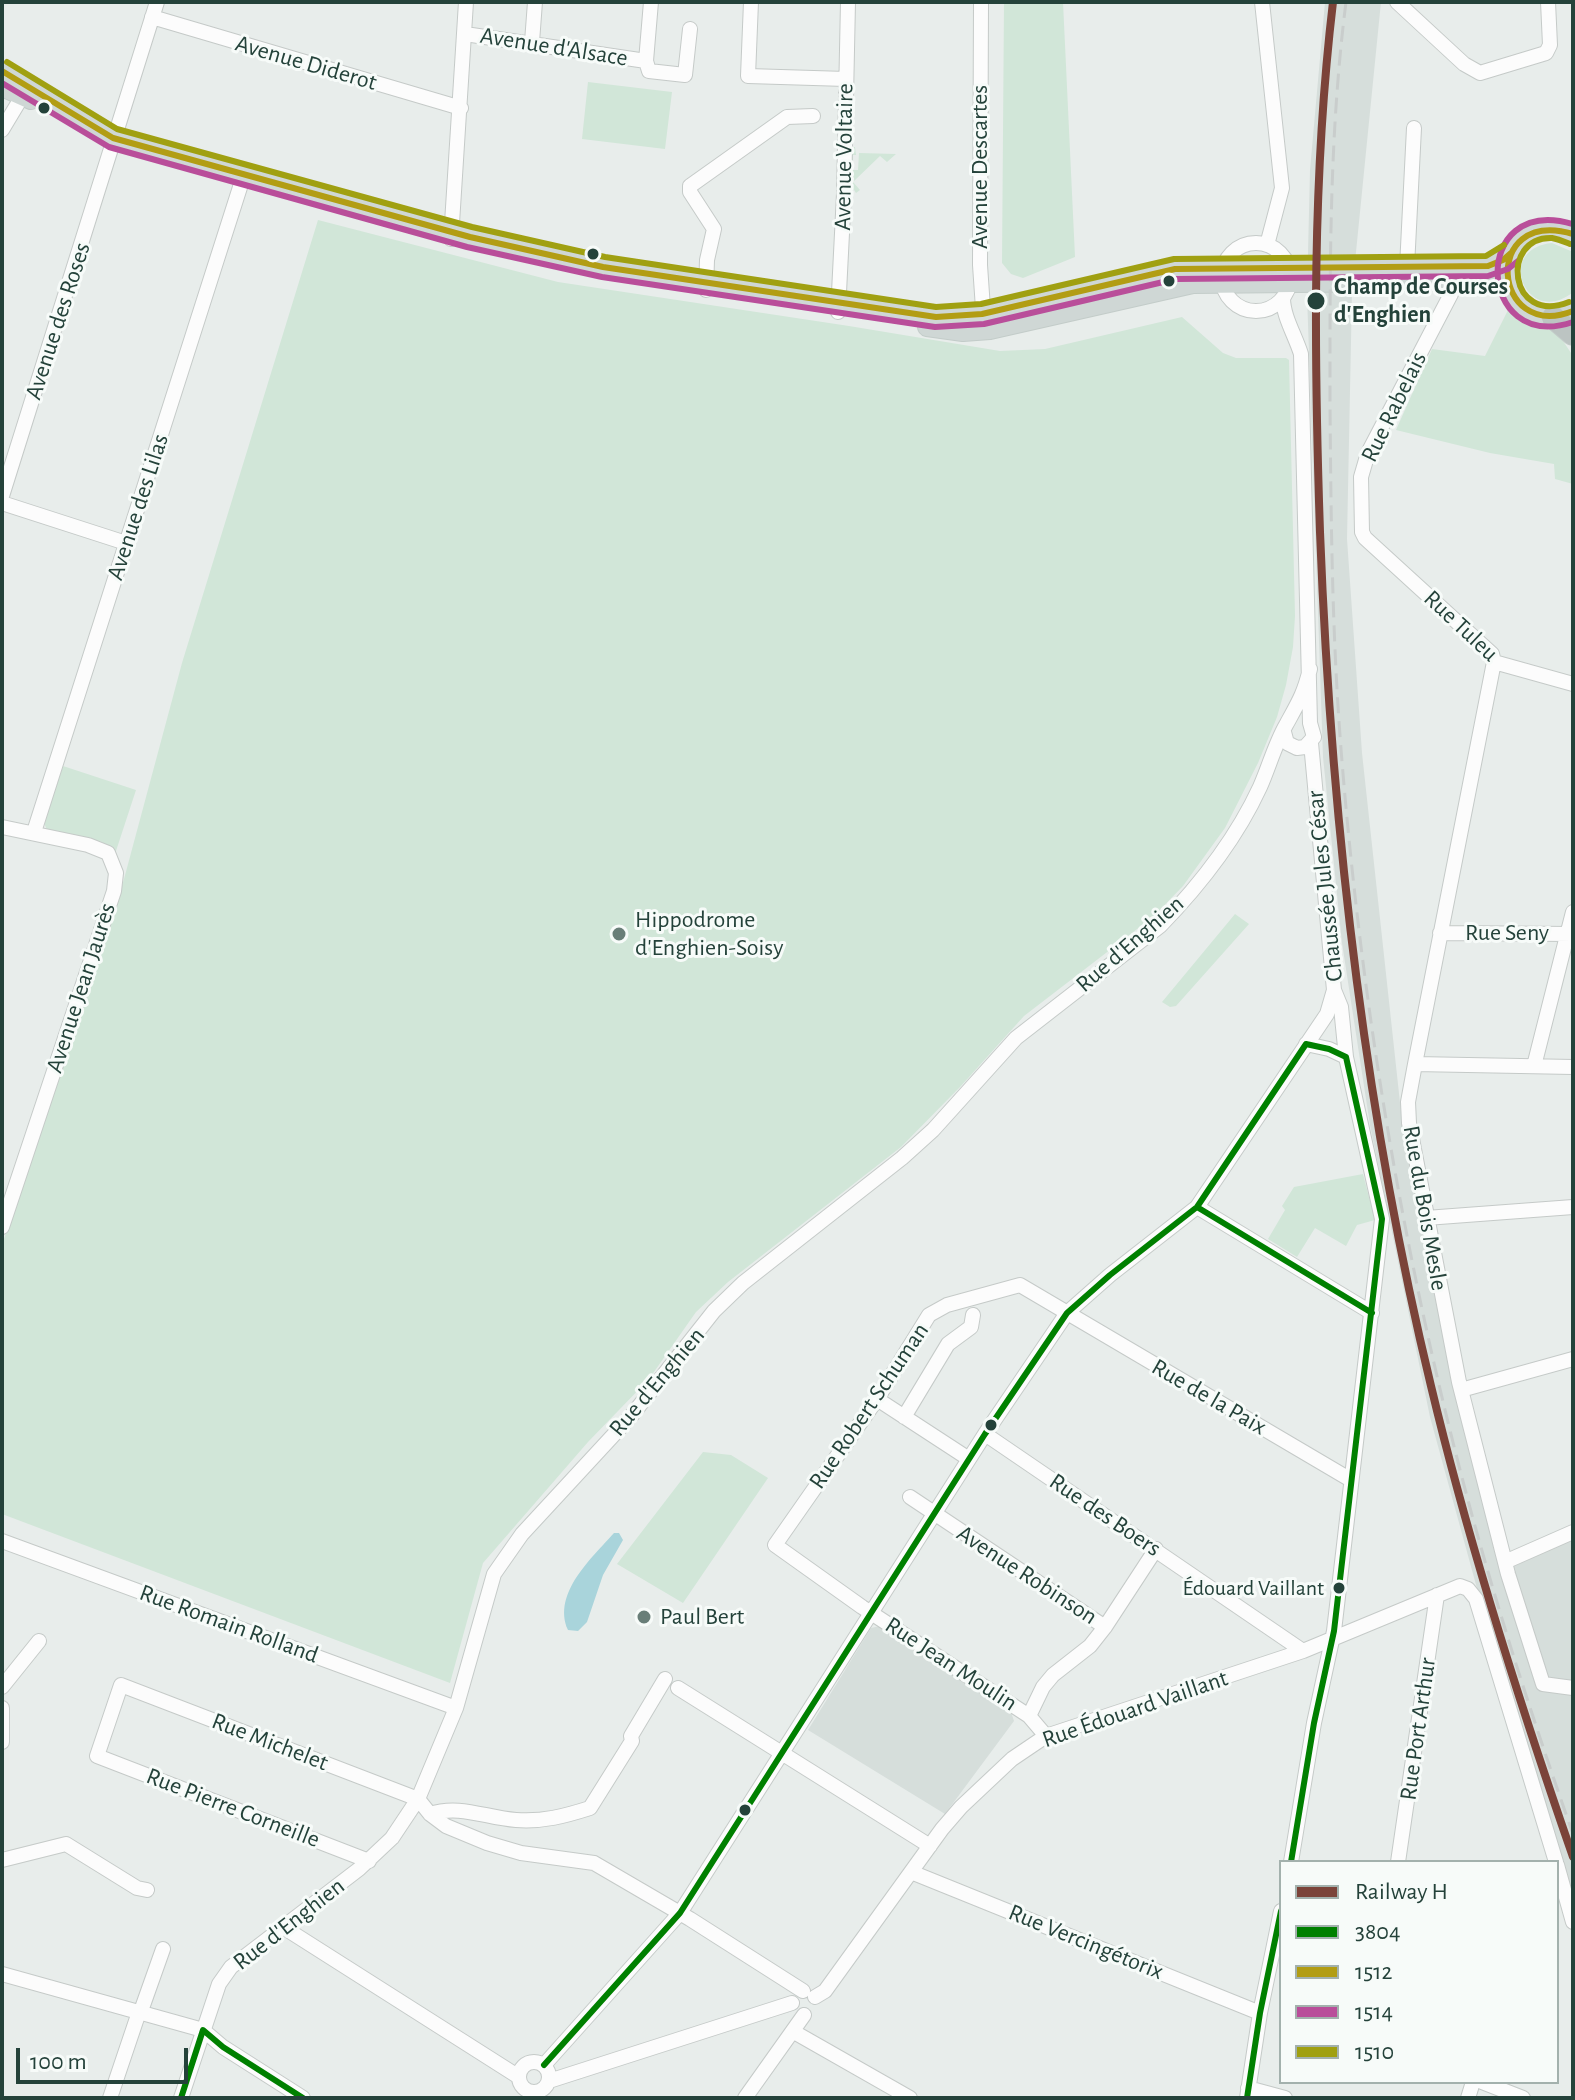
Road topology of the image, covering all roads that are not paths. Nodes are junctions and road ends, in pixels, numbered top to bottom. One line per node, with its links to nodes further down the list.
1 (157, 2): 11 (street, Avenue des Roses)
2 (535, 2): 14 (street)
3 (651, 2): 15 (street)
4 (751, 2): 17 (street)
5 (848, 2): 17 (street, Avenue Voltaire)
6 (981, 2): 39 (street, Avenue Descartes)
7 (1262, 2): 28 (street)
8 (1397, 2): 9 (street)
9 (1548, 2)
10 (467, 4): 13 (street)
11 (152, 17): 20 (street, Avenue Diderot); 24 (street, Avenue des Roses)
12 (690, 29): 15 (street, Avenue d'Alsace)
13 (465, 34): 14 (street, Avenue d'Alsace); 20 (street)
14 (532, 42): 15 (street, Avenue d'Alsace)
15 (646, 61)
16 (2, 71): 24 (main road)
17 (846, 79): 36 (street, Avenue Voltaire)
18 (2, 87): 19 (main road)
19 (23, 95): 23 (street); 24 (main road)
20 (461, 108): 27 (street)
21 (813, 116): 34 (street)
22 (1414, 128): 30 (street)
23 (2, 130)
24 (114, 143): 25 (main road); 27 (main road); 42 (street, Avenue des Roses)
25 (242, 181): 27 (main road); 45 (street, Avenue des Lilas)
26 (1573, 234): 29 (main road)
27 (452, 236): 34 (main road)
28 (1267, 245): 31 (street); 33 (street)
29 (1511, 253): 30 (main road); 35 (main road)
30 (1407, 267): 33 (main road)
31 (1223, 276): 33 (main road); 37 (street); 39 (main road)
32 (1455, 281): 33 (main road); 35 (main road); 44 (street, Rue Rabelais)
33 (1288, 283): 37 (street); 41 (street)
34 (705, 286): 36 (main road)
35 (1509, 287): 38 (main road)
36 (839, 308): 39 (main road)
37 (1264, 310): 41 (street)
38 (1563, 314): 40 (highway)
39 (984, 322)
40 (1573, 334)
41 (1301, 354): 47 (street)
42 (2, 496)
43 (2, 503): 45 (street)
44 (1365, 538): 46 (street, Rue Tuleu)
45 (126, 543): 52 (street, Avenue des Lilas)
46 (1494, 662): 48 (street, Rue Tuleu); 54 (street, Rue du Bois Mesle)
47 (1310, 669): 49 (street); 50 (street)
48 (1573, 684)
49 (1310, 723): 50 (street, Chaussée Jules César); 50 (street)
50 (1294, 738): 56 (street, Chaussée Jules César); 95 (street, Rue d'Enghien)
51 (2, 827): 52 (street, Avenue Jean Jaurès)
52 (34, 832): 65 (street, Avenue Jean Jaurès)
53 (1573, 912): 55 (street)
54 (1440, 933): 55 (street, Rue Seny); 59 (street, Rue du Bois Mesle)
55 (1570, 934): 60 (street)
56 (1334, 990): 57 (street); 58 (street, Chaussée Jules César)
57 (1306, 1044): 58 (street); 62 (street)
58 (1346, 1057): 67 (street, Chaussée Jules César)
59 (1415, 1064): 60 (street); 64 (street, Rue du Bois Mesle)
60 (1534, 1066): 61 (street)
61 (1573, 1067)
62 (1197, 1207): 66 (street); 67 (street)
63 (1573, 1207): 64 (street)
64 (1426, 1218): 70 (street, Rue du Bois Mesle)
65 (2, 1227)
66 (1067, 1313): 71 (street, Rue Robert Schuman); 73 (street); 75 (street, Rue de la Paix)
67 (1372, 1313): 75 (street, Chaussée Jules César)
68 (973, 1315): 72 (street)
69 (1573, 1359): 70 (street)
70 (1461, 1390): 82 (street, Rue du Bois Mesle)
71 (877, 1399): 72 (street); 77 (street, Rue Robert Schuman)
72 (904, 1417): 74 (street)
73 (985, 1434): 74 (street); 81 (street, Rue des Boers)
74 (969, 1459): 78 (street)
75 (1351, 1480): 87 (street, Chaussée Jules César)
76 (910, 1497): 78 (street, Avenue Robinson)
77 (804, 1502): 84 (street, Rue Jean Moulin)
78 (935, 1514): 84 (street); 85 (street, Avenue Robinson)
79 (1573, 1532): 82 (street)
80 (2, 1541): 95 (street, Rue Romain Rolland)
81 (1156, 1549): 85 (street); 88 (street, Rue des Boers)
82 (1507, 1561): 93 (street, Rue du Bois Mesle)
83 (1437, 1595): 87 (street, Rue Édouard Vaillant); 105 (street, Rue Port Arthur); 106 (street, Rue Édouard Vaillant)
84 (872, 1613): 96 (street, Rue Jean Moulin); 99 (street)
85 (1105, 1627): 96 (street)
86 (39, 1641): 91 (street)
87 (1330, 1641): 88 (street, Rue Édouard Vaillant); 104 (street, Chaussée Jules César)
88 (1303, 1651): 97 (street, Rue Édouard Vaillant)
89 (665, 1679): 101 (street)
90 (121, 1685): 100 (street, Rue Michelet); 107 (street, Rue Pierre Corneille)
91 (2, 1687)
92 (678, 1688): 99 (street)
93 (1573, 1688)
94 (2, 1708): 98 (street)
95 (456, 1708): 100 (street, Rue d'Enghien)
96 (1029, 1716): 97 (street, Rue Jean Moulin)
97 (1046, 1736): 102 (street, Rue Édouard Vaillant)
98 (2, 1742)
99 (782, 1754): 102 (street); 111 (street)
100 (418, 1799): 101 (street); 107 (street, Rue d'Enghien)
101 (430, 1814): 111 (street)
102 (930, 1846): 108 (street, Rue Édouard Vaillant)
103 (2, 1860): 110 (street)
104 (1291, 1860)
105 (1398, 1860)
106 (1555, 1860)
107 (369, 1861): 114 (street, Rue d'Enghien)
108 (911, 1872): 117 (street, Rue Édouard Vaillant); 120 (street, Rue Vercingétorix)
109 (1559, 1874): 113 (street)
110 (147, 1890)
111 (680, 1913): 117 (street); 124 (street)
112 (1279, 1921): 120 (street)
113 (1573, 1922)
114 (283, 1927): 122 (street, Rue d'Enghien); 126 (street)
115 (163, 1949): 119 (street)
116 (2, 1974): 119 (street)
117 (809, 1994): 118 (street); 121 (street)
118 (792, 2003): 121 (street); 126 (street)
119 (141, 2011): 122 (street); 128 (street)
120 (1260, 2013): 127 (street)
121 (804, 2015): 123 (street)
122 (203, 2030): 129 (street, Rue d'Enghien); 130 (street)
123 (794, 2032): 131 (street); 132 (street)
124 (544, 2065): 126 (street); 126 (street)
125 (1487, 2084): 134 (street)
126 (532, 2089)
127 (1247, 2093): 133 (street)
128 (110, 2098)
129 (181, 2098)
130 (303, 2098)
131 (745, 2098)
132 (910, 2098)
133 (1285, 2098)
134 (1523, 2098)

